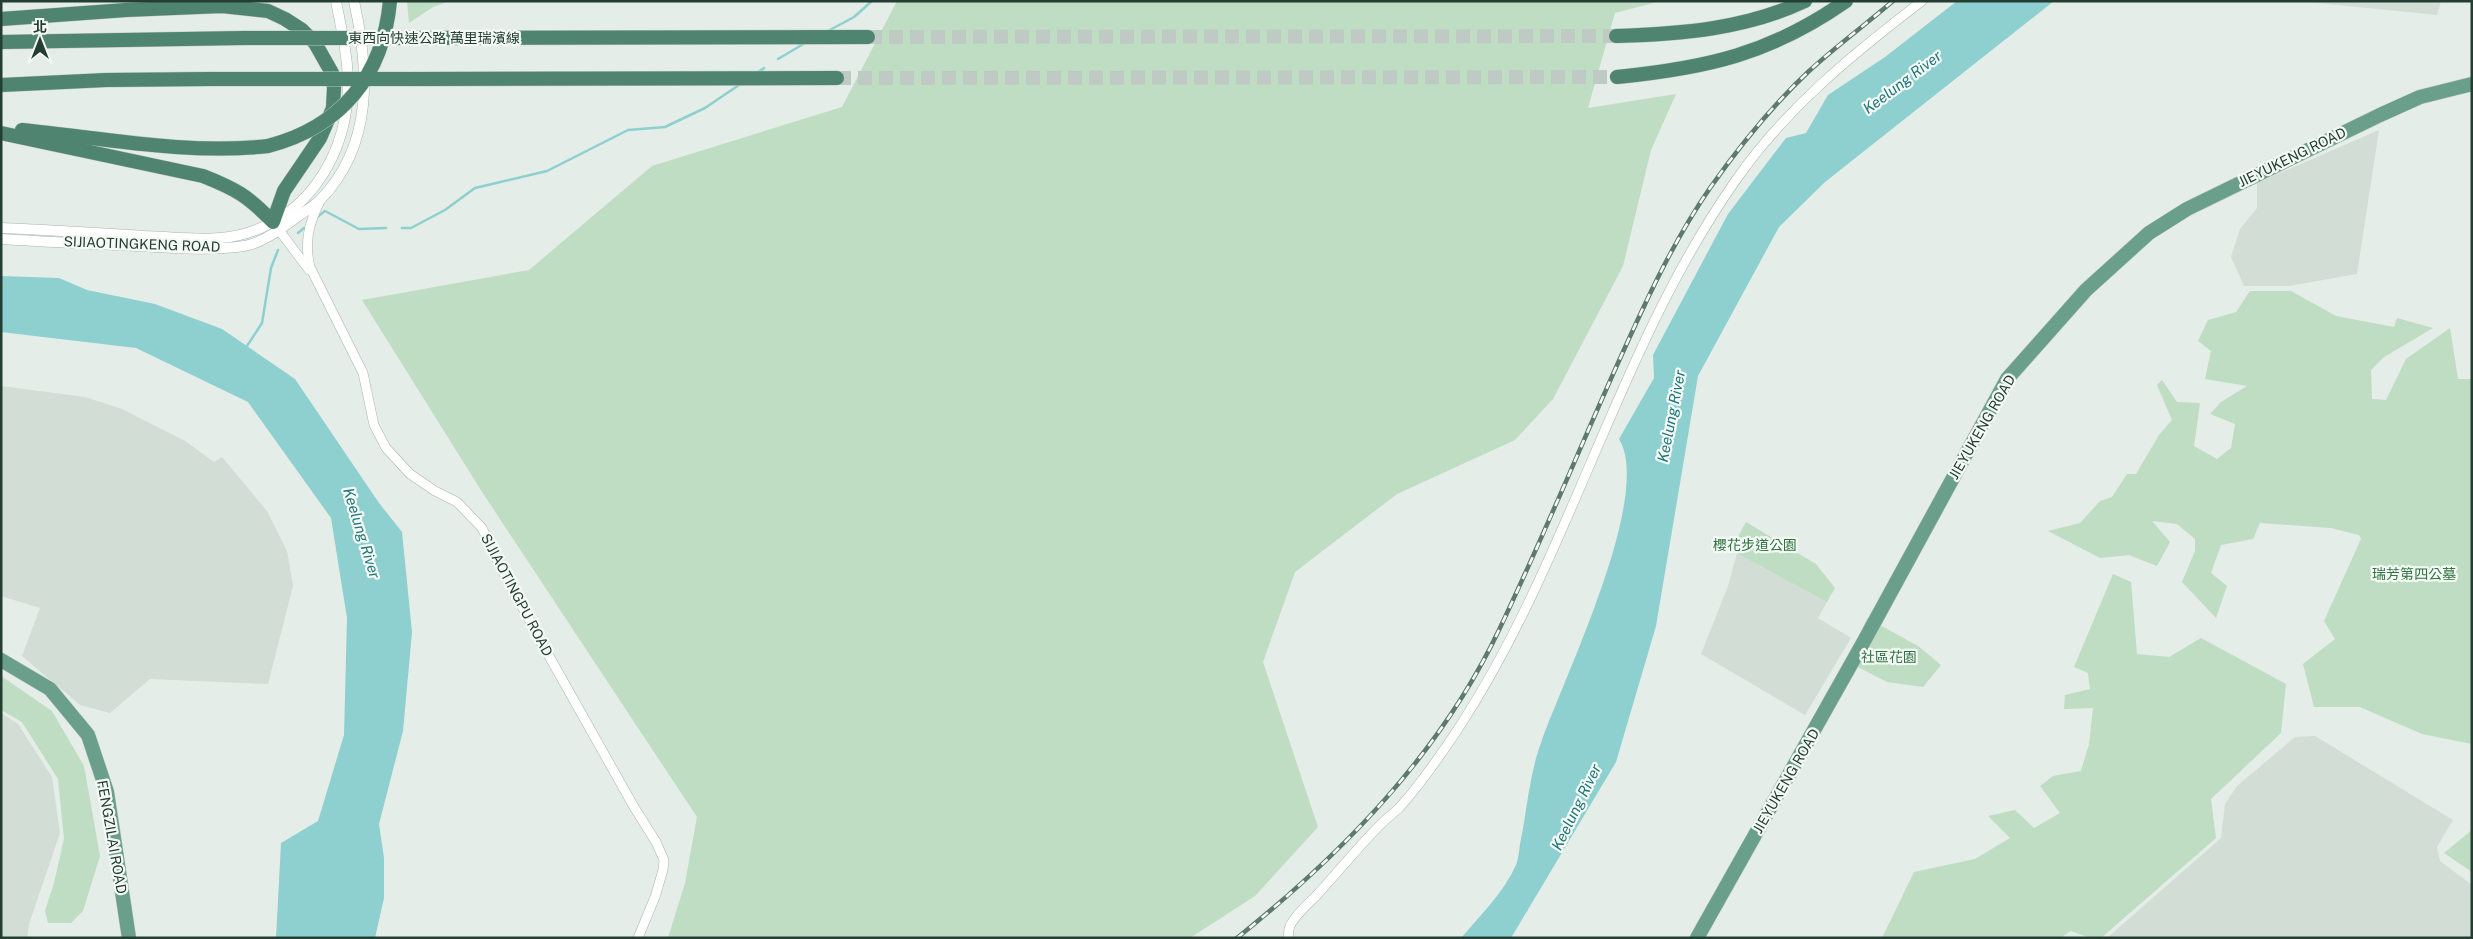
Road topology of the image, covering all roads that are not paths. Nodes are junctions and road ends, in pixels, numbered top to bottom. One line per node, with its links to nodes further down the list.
1 (176, 1): 8 (highway)
2 (336, 1): 20 (street)
3 (354, 1): 19 (street)
4 (390, 1): 17 (highway, bridge)
5 (1805, 1): 10 (highway)
6 (1846, 1): 13 (highway)
7 (1922, 1): 27 (street)
8 (126, 10): 9 (highway); 20 (highway)
9 (1, 19)
10 (1616, 36)
11 (868, 37): 12 (highway, 東西向快速公路 萬里瑞濱線, bridge)
12 (1, 42)
13 (1617, 77)
14 (837, 78): 16 (highway, bridge)
15 (2472, 84): 28 (main road, JIEYUKENG ROAD)
16 (1, 85)
17 (1, 127)
18 (1, 133): 20 (highway)
19 (321, 199): 20 (street); 23 (street)
20 (276, 226): 21 (street, SIJIAOTINGKENG ROAD); 22 (street, SIJIAOTINGKENG ROAD); 23 (street)
21 (1, 228)
22 (1, 239)
23 (316, 280): 26 (street, SIJIAOTINGPU ROAD)
24 (1, 660): 25 (main road, FENGZILAI ROAD)
25 (129, 938)
26 (638, 938)
27 (1288, 938)
28 (1697, 938)

